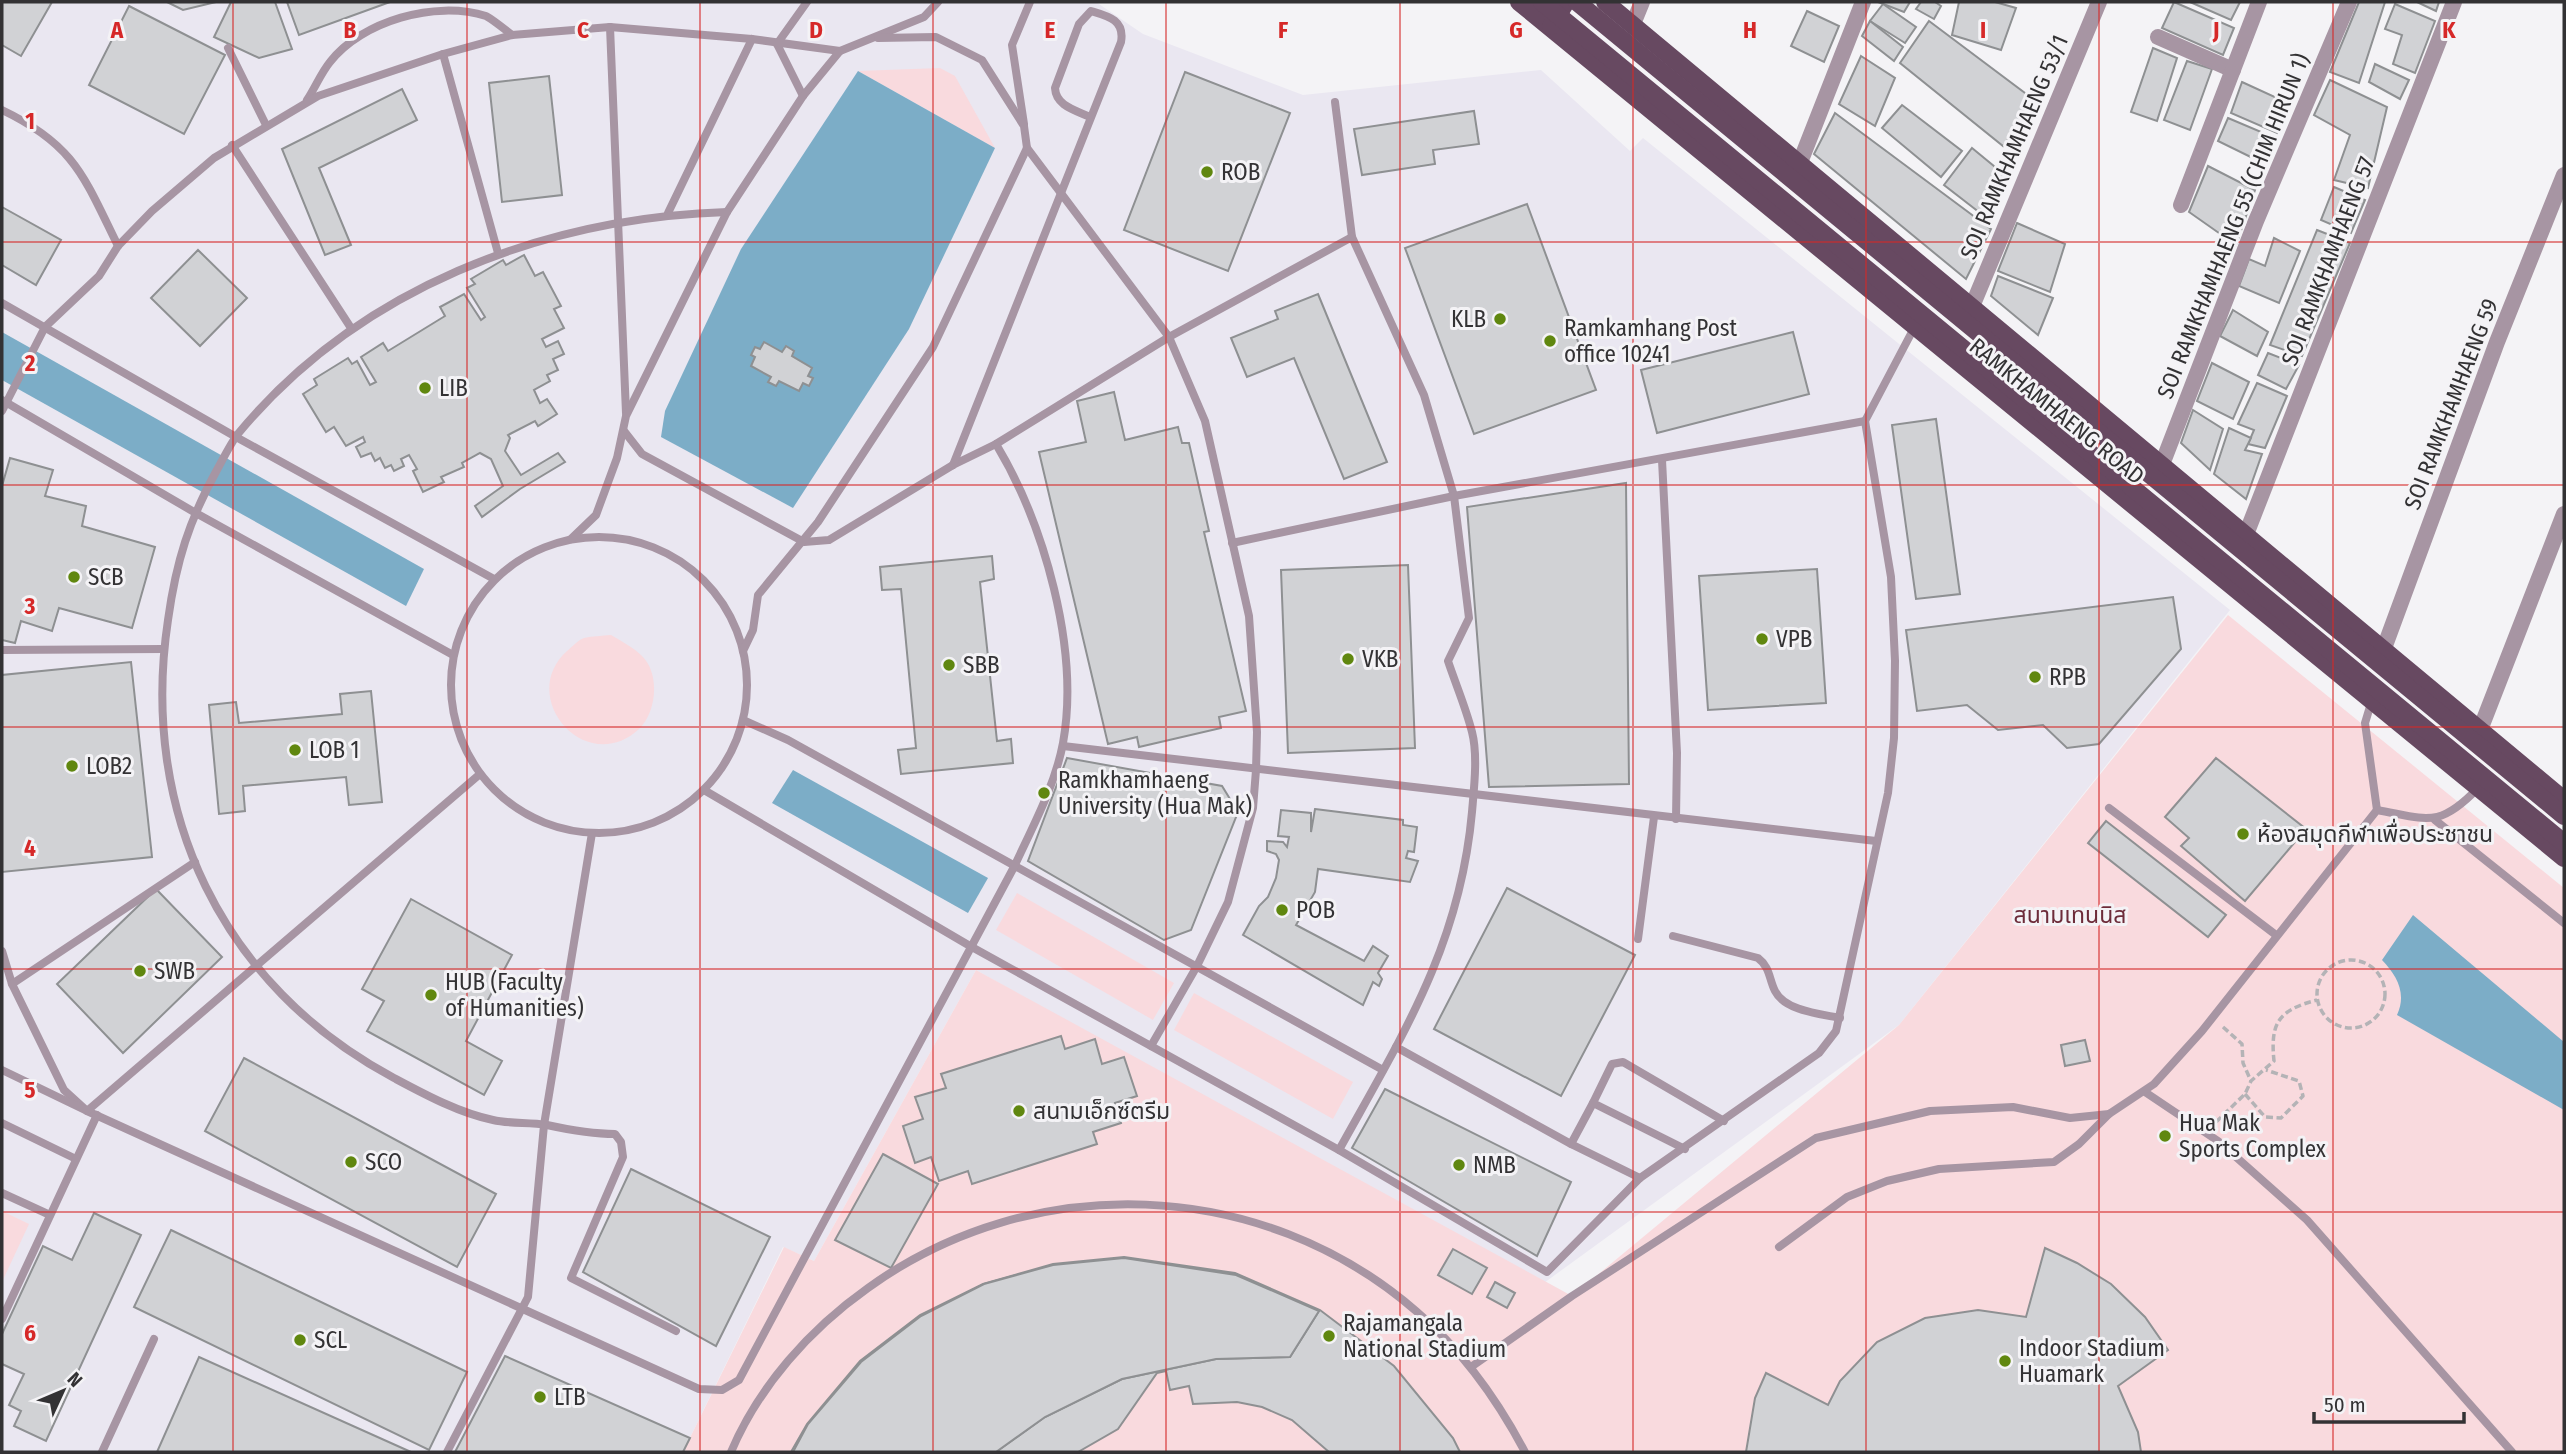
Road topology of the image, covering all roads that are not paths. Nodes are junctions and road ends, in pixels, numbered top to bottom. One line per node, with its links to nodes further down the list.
1 (807, 2): 22 (lane)
2 (938, 2): 20 (lane)
3 (1030, 2): 37 (lane)
4 (1519, 2): 16 (main road, RAMKHAMHAENG ROAD)
5 (1542, 2): 96 (main road, RAMKHAMHAENG ROAD, bridge)
6 (1566, 2): 16 (main road)
7 (1577, 2): 90 (main road, RAMKHAMHAENG ROAD, bridge)
8 (1605, 2): 15 (main road, RAMKHAMHAENG ROAD)
9 (1642, 2): 15 (street)
10 (1863, 2): 40 (street)
11 (2099, 2): 51 (street, SOI RAMKHAMHAENG 53/1)
12 (2259, 2): 27 (street)
13 (2348, 2): 64 (street, SOI RAMKHAMHAENG 55 (CHIM HIRUN 1))
14 (2454, 2): 68 (street, SOI RAMKHAMHAENG 57)
15 (1633, 24): 23 (main road, RAMKHAMHAENG ROAD)
16 (1551, 26): 29 (main road, RAMKHAMHAENG ROAD)
17 (610, 27): 18 (lane); 21 (lane); 46 (lane)
18 (512, 35): 26 (lane); 31 (lane)
19 (2158, 37): 27 (street)
20 (878, 38): 25 (lane); 37 (lane)
21 (752, 39): 22 (lane); 45 (lane)
22 (777, 44): 25 (lane); 30 (lane)
23 (1660, 47): 28 (main road, RAMKHAMHAENG ROAD); 29 (main road)
24 (228, 48): 36 (lane)
25 (840, 51): 30 (lane)
26 (443, 54): 31 (lane); 49 (lane)
27 (2233, 70): 43 (street)
28 (1699, 80): 35 (main road); 40 (main road, RAMKHAMHAENG ROAD)
29 (1628, 91): 35 (main road, RAMKHAMHAENG ROAD)
30 (803, 96): 44 (lane)
31 (306, 102): 36 (lane)
32 (1335, 102): 47 (lane)
33 (2, 110): 48 (lane)
34 (1090, 117): 34 (lane); 42 (lane)
35 (1667, 123): 52 (main road, RAMKHAMHAENG ROAD)
36 (266, 125): 38 (lane)
37 (1024, 127): 39 (lane)
38 (232, 145): 48 (lane); 54 (lane)
39 (1027, 148): 42 (lane); 70 (lane)
40 (1799, 165): 51 (main road, RAMKHAMHAENG ROAD)
41 (2564, 175): 76 (street, SOI RAMKHAMHAENG 59)
42 (1060, 192): 55 (lane); 63 (lane)
43 (2181, 205)
44 (727, 212): 45 (lane); 57 (lane)
45 (668, 214): 46 (lane)
46 (618, 223): 49 (lane); 57 (lane)
47 (1352, 237): 55 (lane); 65 (lane)
48 (118, 246): 53 (lane)
49 (498, 253): 54 (lane)
50 (2, 303): 53 (lane)
51 (1971, 309): 64 (main road, RAMKHAMHAENG ROAD)
52 (1915, 326): 58 (lane); 78 (main road, RAMKHAMHAENG ROAD)
53 (45, 327): 56 (lane); 60 (lane)
54 (351, 328): 60 (lane)
55 (1169, 337): 61 (lane); 71 (lane)
56 (4, 402): 66 (lane)
57 (626, 416): 59 (lane)
58 (1865, 421): 62 (lane); 95 (lane)
59 (624, 431): 69 (lane); 70 (lane)
60 (236, 437): 66 (lane); 72 (lane)
61 (996, 444): 63 (lane); 81 (lane)
62 (1662, 460): 65 (lane); 92 (lane)
63 (953, 465): 70 (lane)
64 (2161, 467): 68 (main road, RAMKHAMHAENG ROAD)
65 (1454, 496): 71 (lane); 86 (lane)
66 (194, 512): 73 (lane); 77 (lane)
67 (2564, 514): 80 (street)
68 (2245, 537): 76 (main road, RAMKHAMHAENG ROAD)
69 (571, 539): 72 (lane); 75 (lane)
70 (804, 542): 75 (lane)
71 (1232, 543): 82 (lane)
72 (494, 579): 77 (lane)
73 (163, 649): 74 (lane); 98 (lane)
74 (2, 650)
75 (743, 651): 79 (lane)
76 (2383, 651): 80 (main road, RAMKHAMHAENG ROAD)
77 (453, 655): 83 (lane)
78 (2372, 701): 84 (main road, RAMKHAMHAENG ROAD); 89 (lane)
79 (743, 720): 85 (lane); 99 (lane)
80 (2480, 730): 87 (main road, RAMKHAMHAENG ROAD)
81 (1063, 746): 82 (lane); 99 (lane)
82 (1256, 770): 86 (lane); 107 (lane)
83 (480, 774): 94 (lane); 106 (lane)
84 (2478, 788): 93 (lane); 97 (main road, RAMKHAMHAENG ROAD)
85 (704, 790): 94 (lane); 104 (lane)
86 (1474, 793): 91 (lane); 111 (lane)
87 (2564, 800)
88 (2109, 808): 101 (lane)
89 (2377, 810): 93 (lane); 101 (lane)
90 (2564, 816)
91 (1654, 817): 92 (lane); 103 (lane)
92 (1676, 819): 95 (lane)
93 (2435, 820): 100 (lane)
94 (592, 833): 121 (lane)
95 (1876, 841): 109 (lane)
96 (2564, 843)
97 (2564, 858)
98 (195, 862): 106 (lane); 108 (lane)
99 (1014, 867): 104 (lane); 107 (lane)
100 (2564, 923)
101 (2276, 935): 114 (lane)
102 (1673, 936): 109 (lane)
103 (1638, 939)
104 (970, 946): 110 (lane); 130 (lane)
105 (2, 951): 108 (lane)
106 (256, 965): 116 (lane); 121 (lane)
107 (1198, 966): 110 (lane); 113 (lane)
108 (12, 984): 116 (lane)
109 (1840, 1018): 119 (lane)
110 (1151, 1046): 124 (lane)
111 (1396, 1047): 113 (lane); 122 (lane)
112 (2, 1070): 116 (lane)
113 (1383, 1070): 124 (lane)
114 (2145, 1091): 117 (lane); 139 (lane)
115 (1593, 1103): 119 (lane); 122 (lane); 123 (lane)
116 (87, 1111): 118 (lane)
117 (2109, 1114): 129 (lane); 134 (lane)
118 (96, 1115): 125 (lane); 130 (lane)
119 (1724, 1121): 123 (lane)
120 (2, 1123): 125 (lane)
121 (544, 1125): 130 (lane); 132 (lane)
122 (1572, 1144): 126 (lane)
123 (1685, 1149): 126 (lane)
124 (1339, 1150): 126 (lane)
125 (76, 1159): 128 (lane)
126 (1640, 1178)
127 (2, 1192): 128 (lane)
128 (50, 1215): 131 (lane)
129 (1779, 1247)
130 (521, 1310): 136 (lane)
131 (2, 1319)
132 (676, 1331)
133 (154, 1339): 135 (lane)
134 (1471, 1367): 137 (lane); 138 (lane)
135 (102, 1452)
136 (447, 1452)
137 (731, 1452)
138 (1525, 1452)
139 (2512, 1452)

